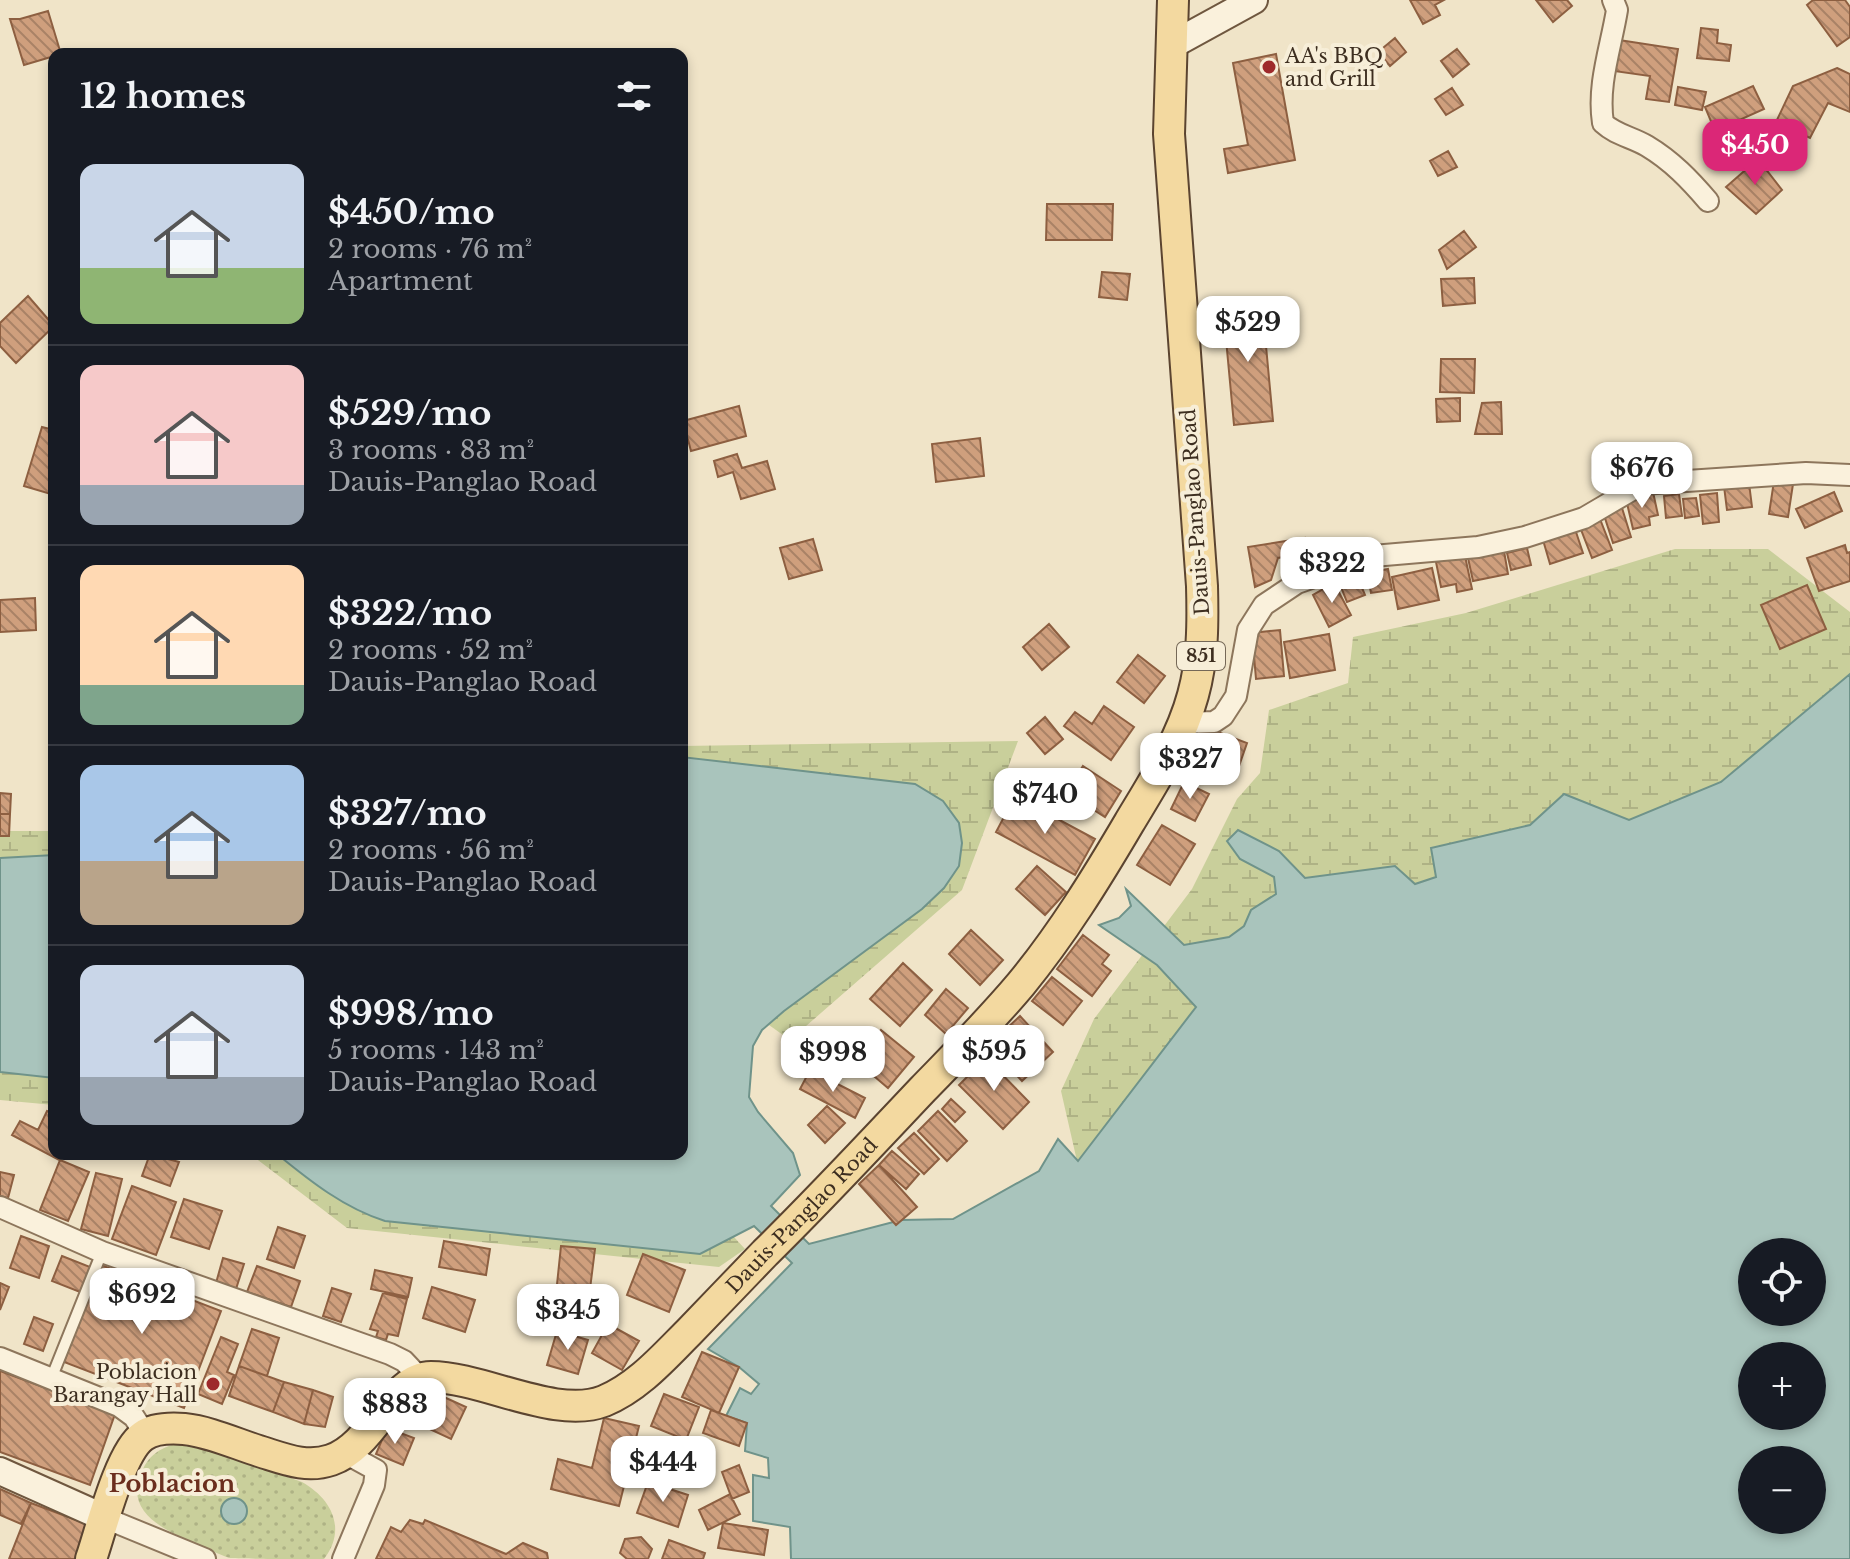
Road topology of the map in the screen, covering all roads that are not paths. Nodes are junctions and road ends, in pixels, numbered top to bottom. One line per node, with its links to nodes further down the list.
1 (1173, 0): 4 (main road, Dauis-Panglao Road / 851)
2 (1254, 0): 4 (main road)
3 (1613, 0): 5 (street)
4 (1172, 45): 7 (main road, Dauis-Panglao Road / 851)
5 (1708, 201)
6 (1850, 475): 7 (street)
7 (1183, 723): 11 (main road, Dauis-Panglao Road / 851)
8 (0, 1207): 9 (street)
9 (102, 1252): 11 (street); 12 (lane)
10 (0, 1358): 12 (street)
11 (420, 1378): 14 (main road)
12 (51, 1379): 13 (street)
13 (145, 1434): 14 (main road); 16 (main road)
14 (345, 1453): 19 (street)
15 (0, 1471): 16 (main road)
16 (105, 1518): 17 (main road); 18 (street)
17 (91, 1559)
18 (205, 1559)
19 (343, 1559)

